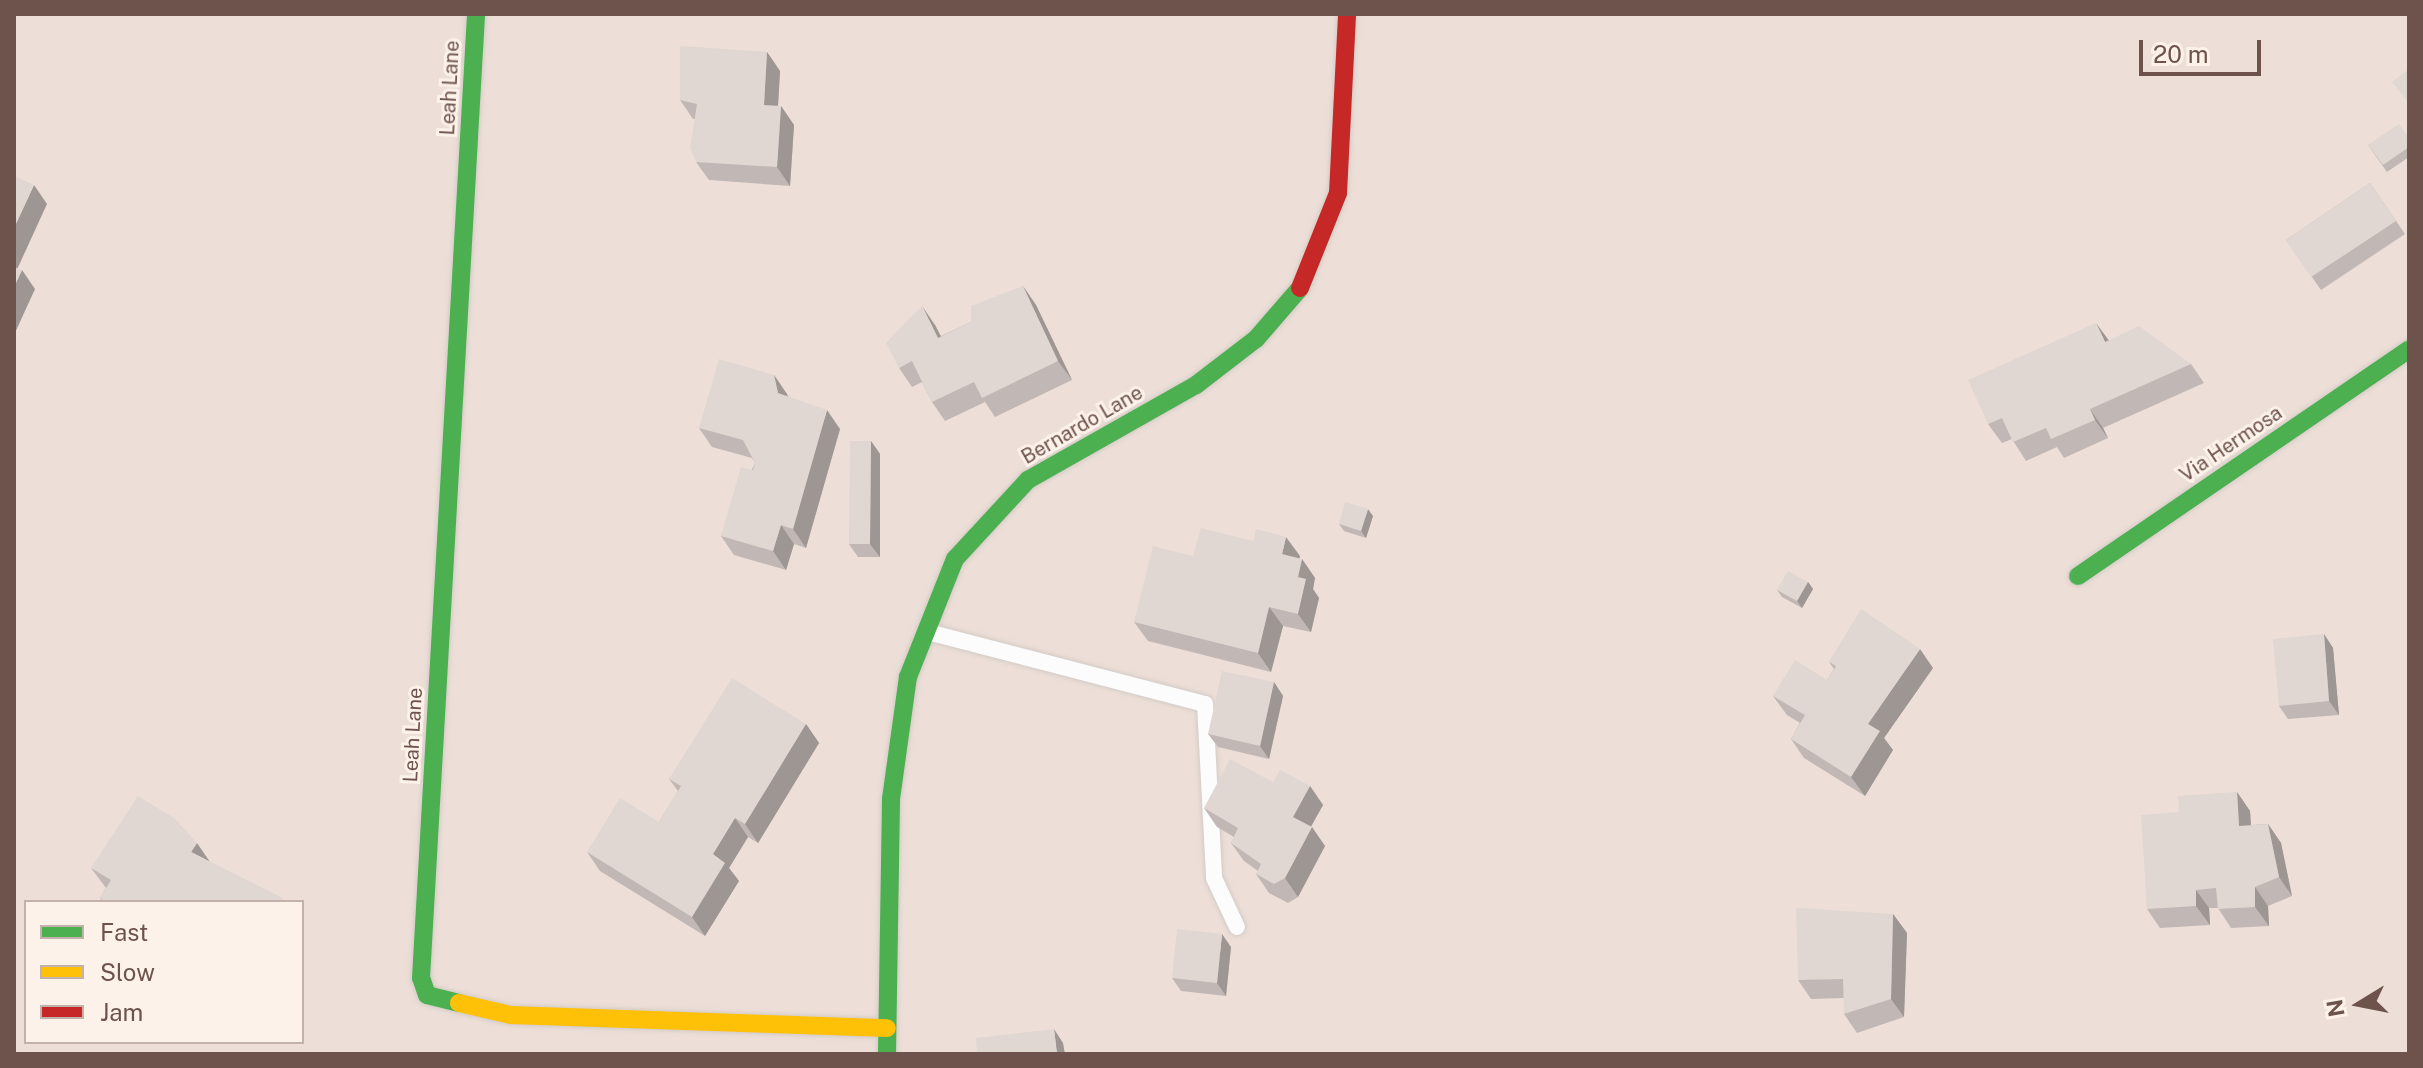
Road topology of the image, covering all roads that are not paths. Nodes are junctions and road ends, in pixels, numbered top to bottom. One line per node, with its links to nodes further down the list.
1 (476, 14): 7 (street, Leah Lane)
2 (1347, 14): 5 (street, Bernardo Lane)
3 (2409, 349): 4 (street, Via Hermosa)
4 (2078, 576)
5 (926, 631): 6 (lane); 7 (street, Bernardo Lane)
6 (1237, 927)
7 (887, 1028): 8 (street, Bernardo Lane)
8 (887, 1054)

